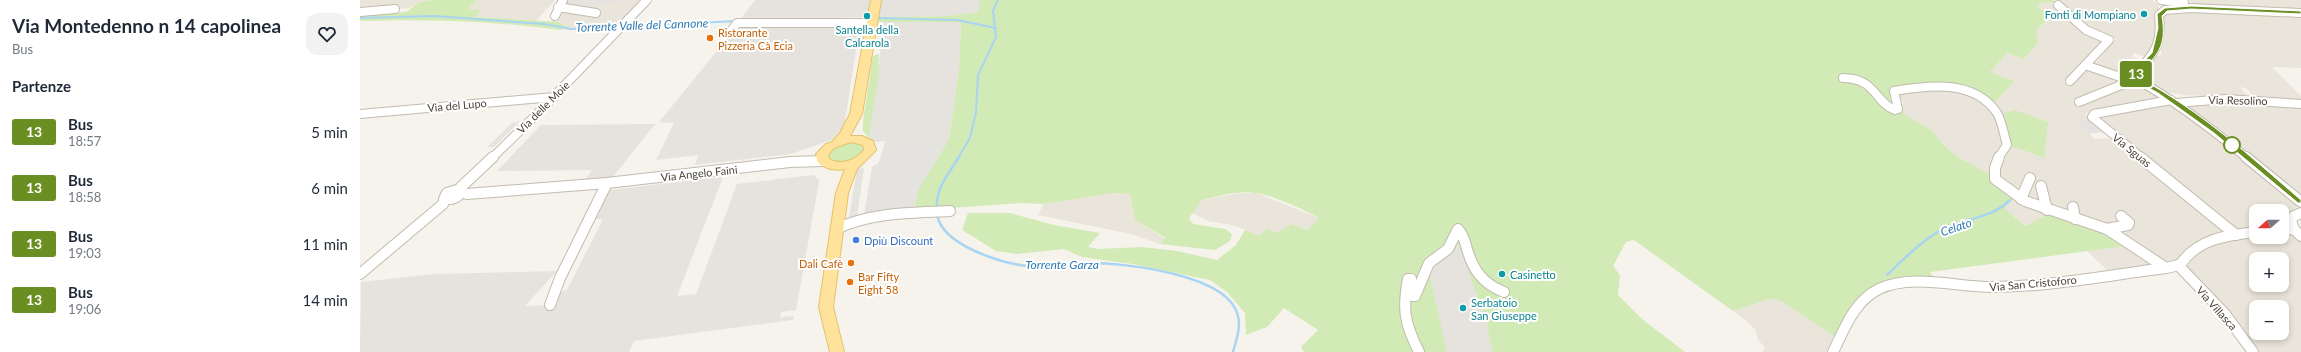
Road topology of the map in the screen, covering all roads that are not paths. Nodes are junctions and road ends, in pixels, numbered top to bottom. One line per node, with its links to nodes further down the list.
1 (563, 0): 7 (street)
2 (647, 0): 19 (street, Via delle Moie)
3 (2161, 0): 5 (street)
4 (875, 1): 13 (main road)
5 (2186, 3): 10 (street); 17 (street)
6 (2058, 5): 15 (street)
7 (558, 7): 11 (street); 12 (street)
8 (395, 9): 9 (street)
9 (360, 12)
10 (2301, 12)
11 (596, 13)
12 (555, 16)
13 (873, 20): 14 (street); 24 (main road)
14 (731, 31)
15 (2085, 65): 17 (street); 18 (street)
16 (1843, 78): 34 (street)
17 (2134, 80): 20 (street); 21 (street)
18 (2070, 81)
19 (554, 97): 23 (street, Via del Lupo); 33 (street, Via delle Moie)
20 (2174, 101): 22 (street, Via Resolino); 35 (street); 46 (street, Via Sguas)
21 (2079, 102)
22 (2301, 104)
23 (360, 114)
24 (856, 114): 25 (main road); 26 (main road)
25 (862, 139): 26 (main road); 28 (main road)
26 (837, 142): 27 (main road)
27 (828, 159): 28 (main road); 30 (street, Via Angelo Faini); 32 (main road)
28 (859, 161): 32 (main road)
29 (2030, 178): 34 (street)
30 (607, 183): 33 (street, Via Angelo Faini); 51 (street)
31 (2041, 186): 37 (street)
32 (842, 193): 42 (main road)
33 (455, 195): 49 (street, Via delle Moie)
34 (2021, 198): 37 (street)
35 (2301, 202)
36 (2073, 207): 41 (street)
37 (2047, 210): 41 (street)
38 (950, 212): 42 (street)
39 (2301, 213): 44 (street)
40 (2121, 216): 43 (street)
41 (2075, 219): 43 (street)
42 (841, 223): 52 (main road)
43 (2107, 230): 48 (street)
44 (2298, 232)
45 (2249, 233): 46 (street)
46 (2236, 235): 47 (street)
47 (2178, 265): 48 (street, Via San Cristoforo); 55 (street, Via Villasca)
48 (2166, 268): 54 (street, Via San Cristoforo)
49 (360, 274)
50 (1504, 292): 53 (street)
51 (550, 305)
52 (837, 352)
53 (1418, 352)
54 (1833, 352)
55 (2253, 352)

